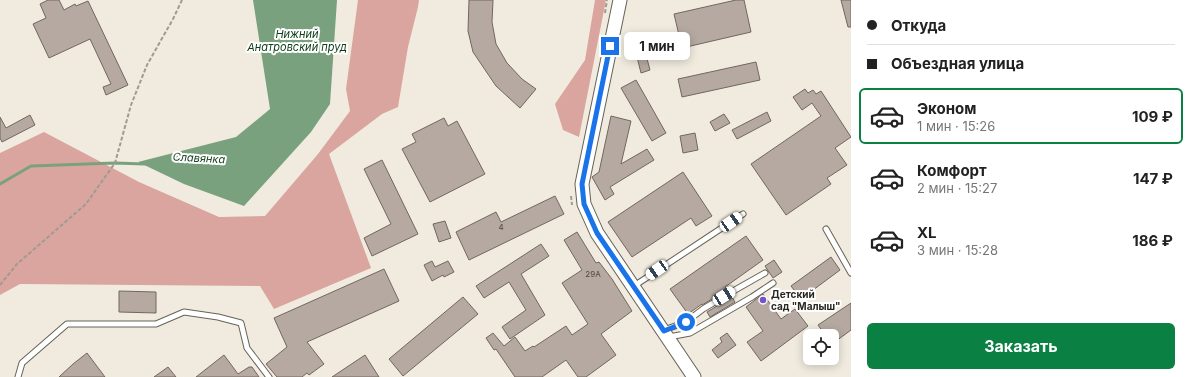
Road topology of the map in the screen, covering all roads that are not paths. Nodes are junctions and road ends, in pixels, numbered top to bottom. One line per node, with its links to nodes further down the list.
1 (620, 0): 7 (main road)
2 (743, 214): 7 (lane)
3 (826, 229): 5 (lane)
4 (765, 273): 8 (lane)
5 (851, 273)
6 (773, 283): 8 (lane)
7 (633, 287): 8 (main road)
8 (666, 334): 11 (main road)
9 (18, 377): 10 (lane)
10 (269, 377)
11 (694, 377)

